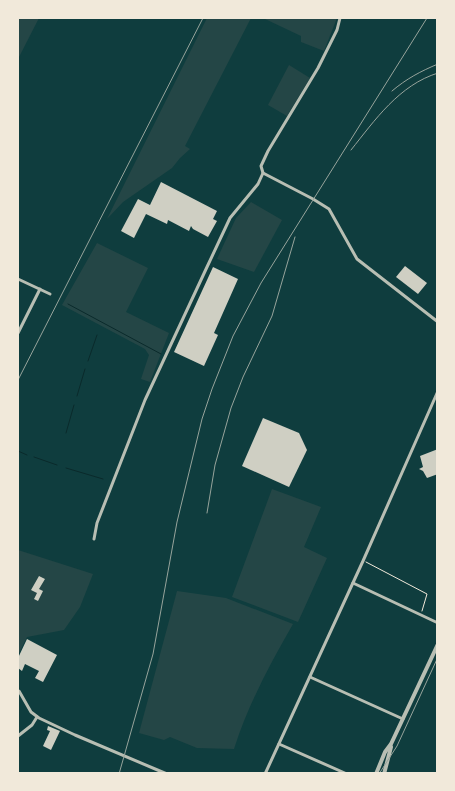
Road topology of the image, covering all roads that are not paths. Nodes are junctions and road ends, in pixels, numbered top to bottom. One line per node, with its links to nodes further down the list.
1 (340, 18): 2 (street)
2 (263, 173): 6 (street); 9 (street)
3 (18, 279): 4 (street)
4 (40, 289): 5 (street); 7 (street)
5 (50, 294)
6 (438, 322)
7 (18, 333)
8 (438, 391): 10 (street)
9 (94, 539)
10 (353, 583): 11 (street); 13 (street)
11 (438, 623)
12 (438, 644): 16 (street)
13 (310, 677): 16 (street); 18 (street)
14 (18, 692): 15 (street)
15 (37, 717): 17 (street); 20 (street)
16 (402, 719): 19 (street)
17 (18, 736)
18 (279, 744): 21 (street); 22 (street)
19 (391, 744): 23 (street); 24 (street)
20 (167, 774)
21 (265, 774)
22 (347, 774)
23 (376, 774)
24 (384, 774)

